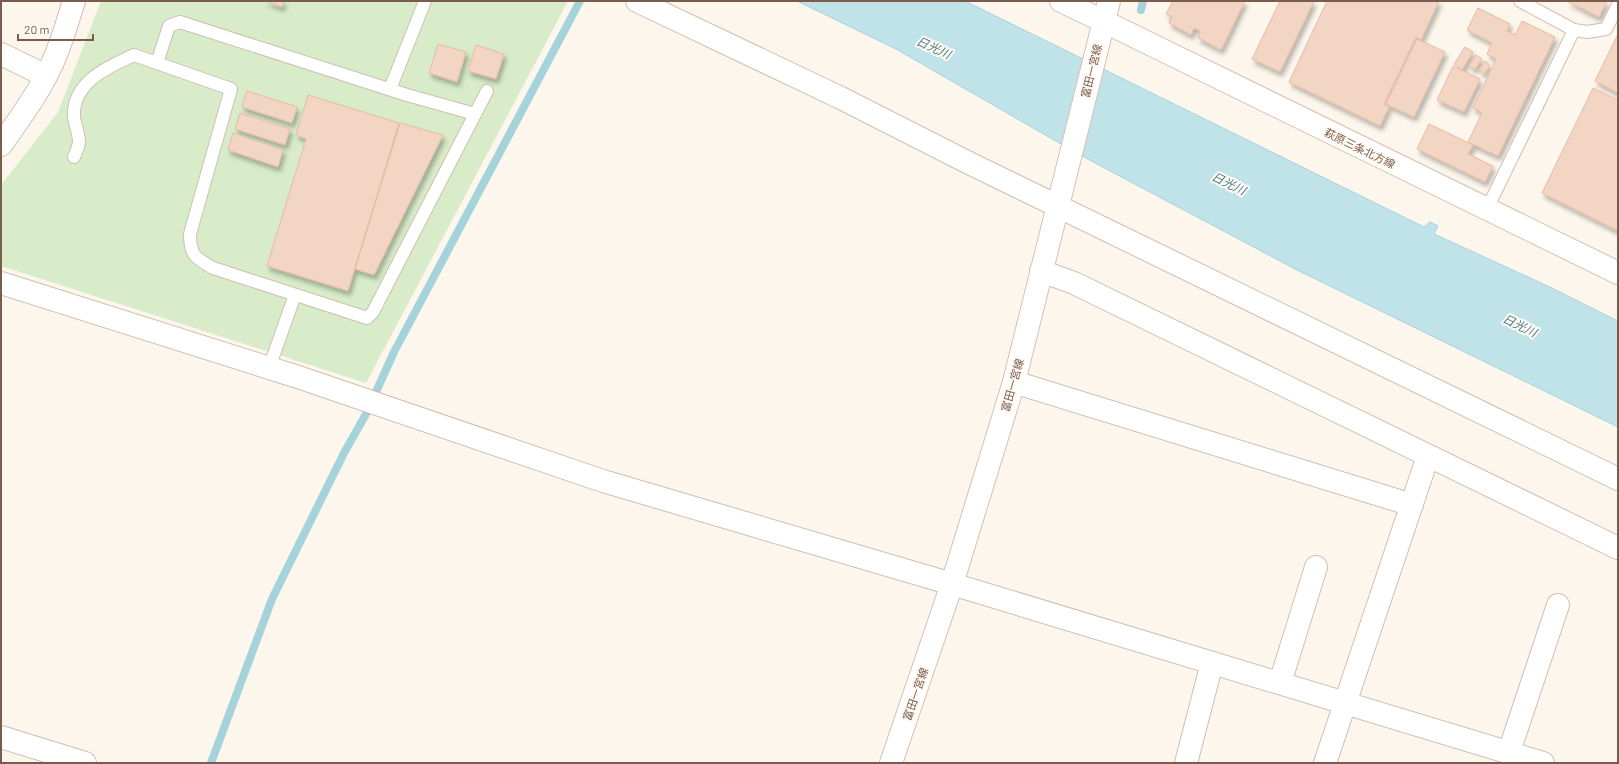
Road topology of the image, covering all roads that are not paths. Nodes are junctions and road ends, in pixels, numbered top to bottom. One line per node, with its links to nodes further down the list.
1 (74, 1): 11 (street)
2 (425, 1): 12 (lane)
3 (637, 1): 17 (street)
4 (1061, 1): 7 (street, 萩原三条北方線)
5 (1520, 1): 8 (lane)
6 (1618, 5): 8 (lane)
7 (1104, 19): 17 (street, 富田一宮線); 18 (street, 萩原三条北方線)
8 (1574, 30): 18 (lane)
9 (1, 54): 11 (street)
10 (157, 63): 12 (lane); 16 (lane); 22 (lane)
11 (46, 76): 15 (street)
12 (390, 89): 14 (lane)
13 (487, 91): 14 (lane)
14 (475, 114): 22 (lane)
15 (1, 144)
16 (74, 156)
17 (1060, 196): 19 (street, 富田一宮線); 26 (street)
18 (1487, 209): 20 (street, 萩原三条北方線)
19 (1041, 270): 24 (street, 富田一宮線); 25 (street)
20 (1618, 272)
21 (1, 284): 23 (street)
22 (295, 295): 23 (lane)
23 (269, 368): 30 (street)
24 (1014, 382): 27 (street); 30 (street, 富田一宮線)
25 (1428, 456): 27 (street); 28 (street)
26 (1618, 479)
27 (1412, 505): 34 (street)
28 (1618, 548)
29 (1316, 567): 33 (street)
30 (952, 584): 32 (street); 38 (street, 富田一宮線)
31 (1558, 605): 36 (street)
32 (1212, 663): 33 (street); 39 (street)
33 (1280, 683): 34 (street)
34 (1346, 702): 36 (street); 40 (street)
35 (1, 737): 37 (street)
36 (1509, 752): 41 (street)
37 (85, 763)
38 (891, 763)
39 (1186, 763)
40 (1325, 763)
41 (1543, 763)

